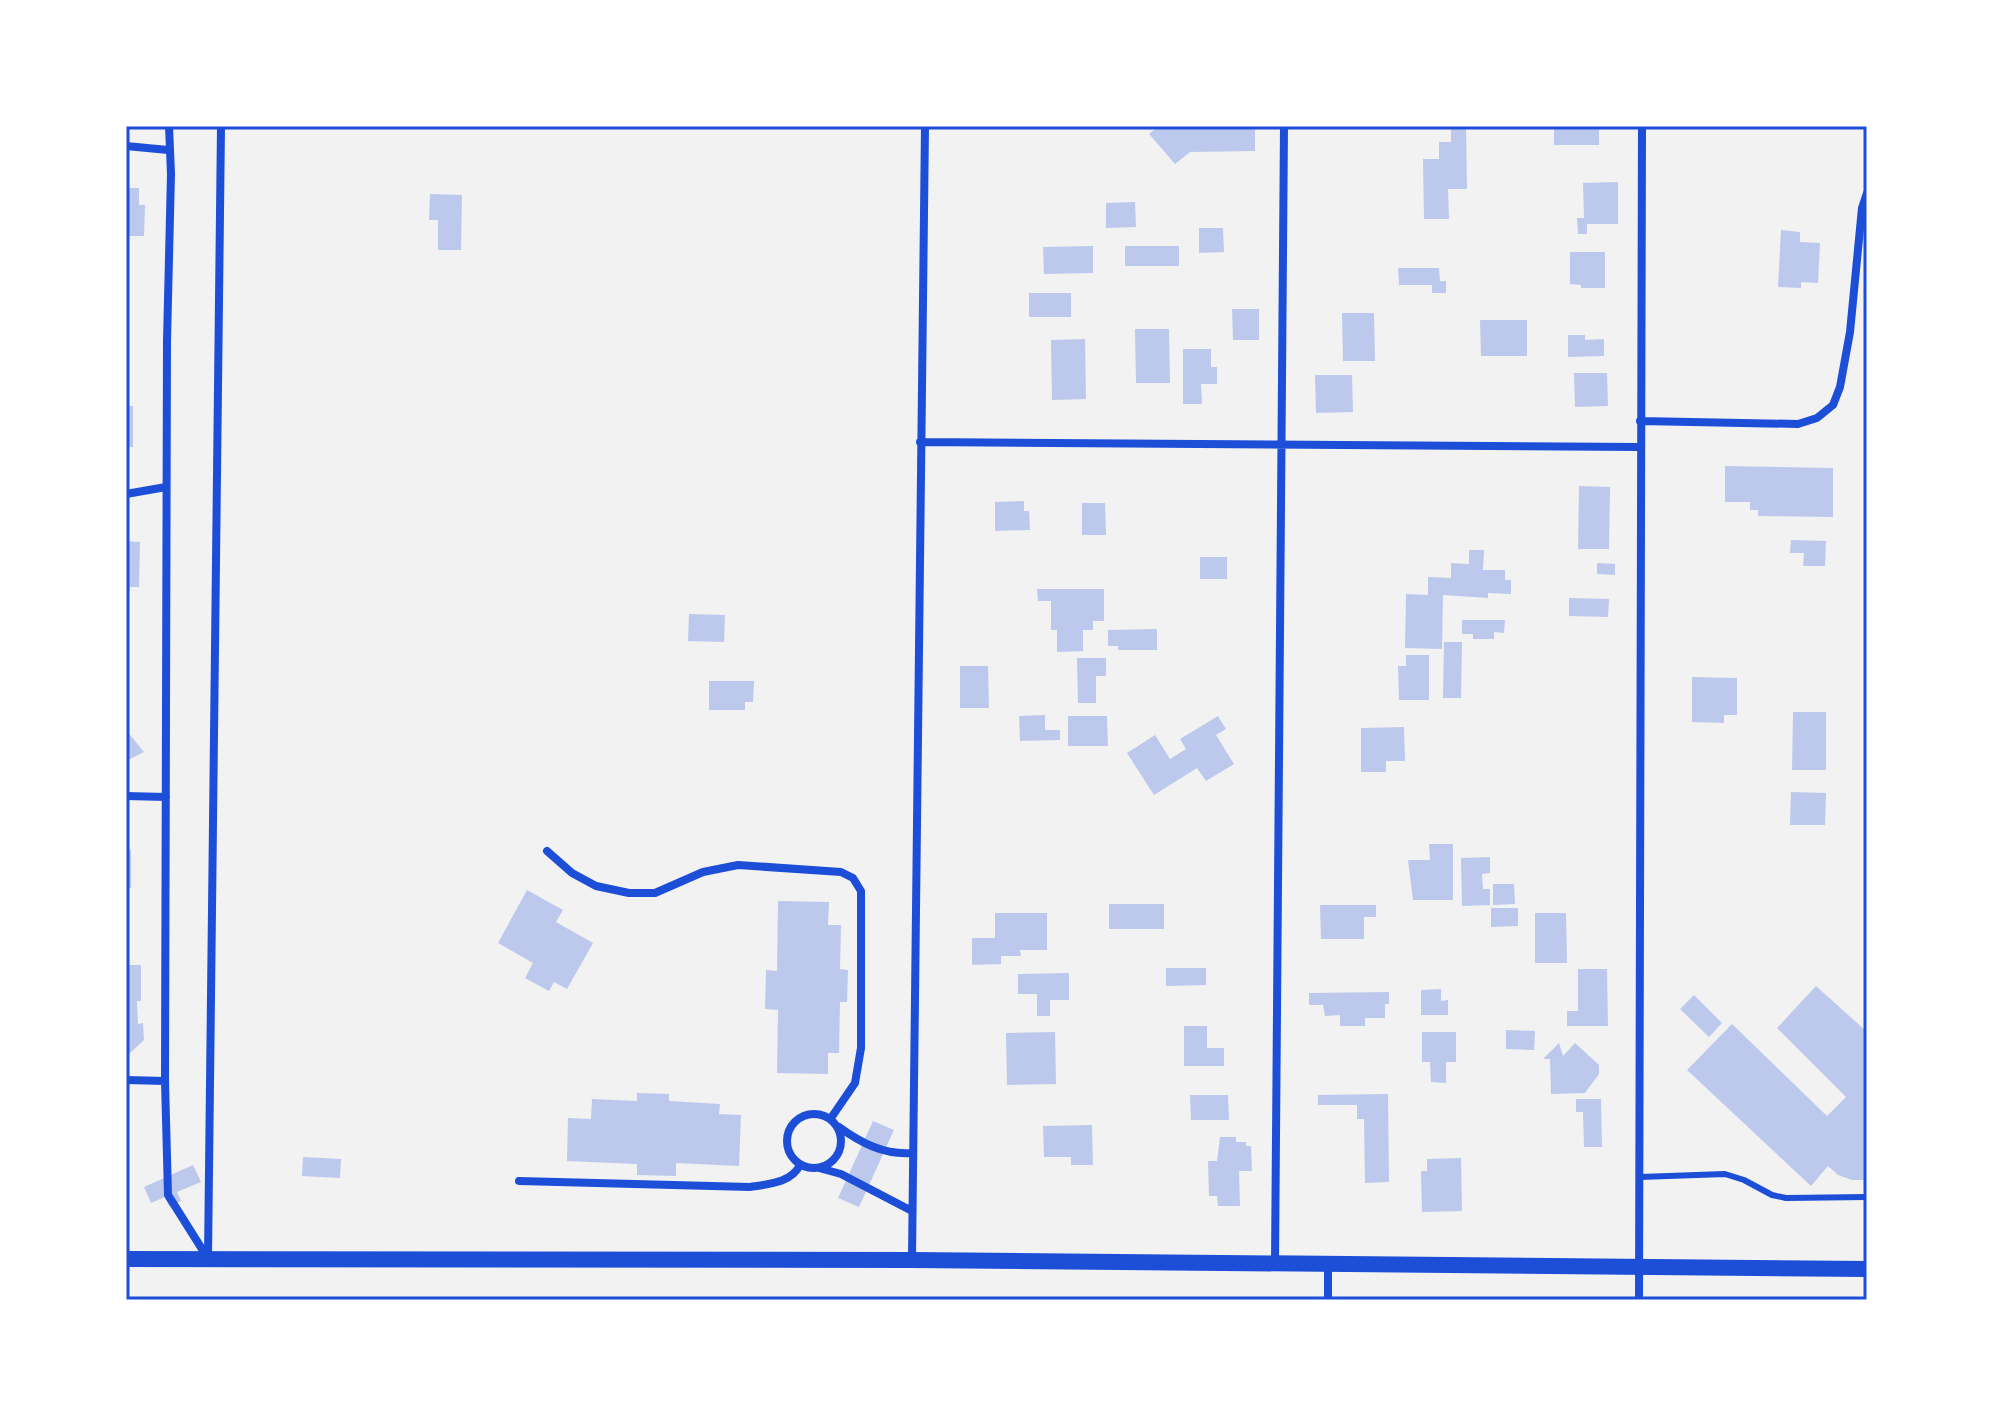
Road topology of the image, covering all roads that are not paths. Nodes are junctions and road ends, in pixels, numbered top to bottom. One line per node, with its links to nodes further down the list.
1 (169, 126): 7 (street)
2 (221, 126): 29 (street)
3 (925, 126): 10 (street)
4 (1284, 126): 11 (street)
5 (1642, 126): 9 (street)
6 (126, 146): 7 (street)
7 (168, 150): 13 (street)
8 (1867, 193): 9 (street)
9 (1640, 421): 12 (street)
10 (920, 442): 11 (street); 21 (street)
11 (1283, 444): 12 (street); 31 (street)
12 (1639, 447): 24 (street)
13 (166, 487): 14 (street); 16 (street)
14 (126, 494)
15 (126, 796): 16 (street)
16 (166, 797): 19 (street)
17 (547, 851): 20 (street)
18 (126, 1080): 19 (street)
19 (165, 1081): 29 (street)
20 (834, 1122): 21 (street); 22 (street); 23 (street)
21 (912, 1153): 27 (street)
22 (800, 1165): 23 (street); 25 (street)
23 (818, 1168): 27 (street)
24 (1640, 1177): 26 (lane); 33 (street)
25 (519, 1181)
26 (1867, 1197)
27 (912, 1211): 30 (street)
28 (126, 1259): 29 (main road)
29 (208, 1259): 30 (main road)
30 (912, 1260): 31 (main road)
31 (1275, 1263): 32 (main road)
32 (1328, 1264): 33 (main road); 35 (street)
33 (1640, 1266): 34 (main road); 36 (street)
34 (1867, 1269)
35 (1328, 1300)
36 (1639, 1300)

